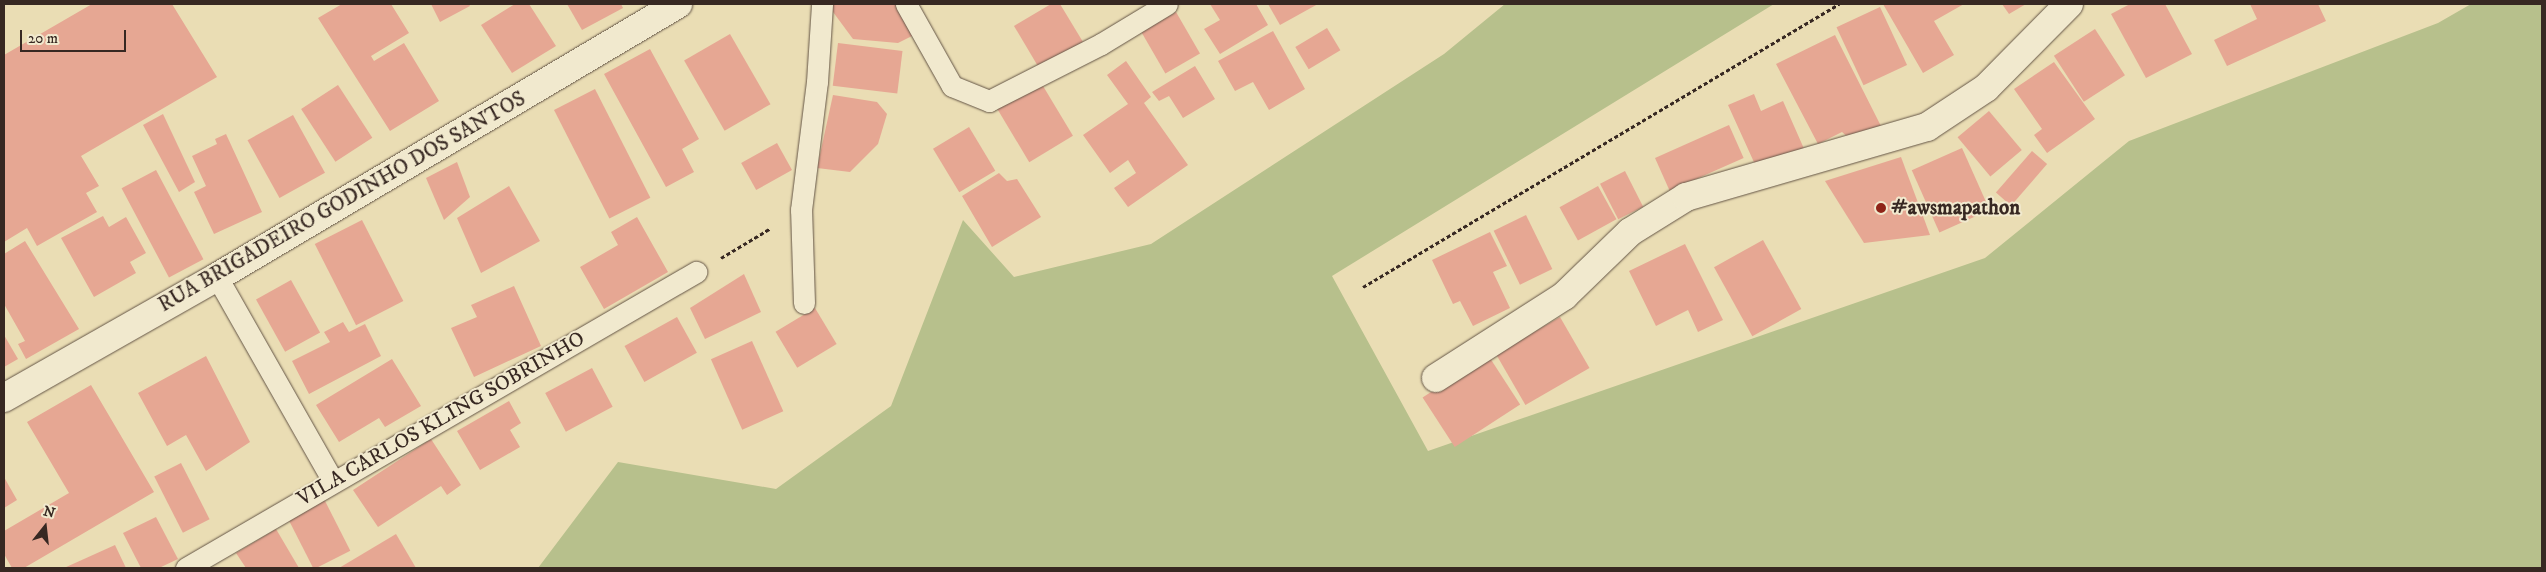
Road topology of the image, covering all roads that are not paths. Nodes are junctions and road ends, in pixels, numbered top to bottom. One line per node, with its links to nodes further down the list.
1 (678, 4): 7 (street, RUA BRIGADEIRO GODINHO DOS SANTOS)
2 (822, 4): 8 (lane)
3 (906, 4): 4 (lane)
4 (1167, 4)
5 (2069, 4): 9 (street)
6 (696, 272): 11 (lane, VILA CARLOS KLING SOBRINHO)
7 (217, 277): 10 (street, RUA BRIGADEIRO GODINHO DOS SANTOS); 11 (lane)
8 (804, 303)
9 (1436, 378)
10 (4, 398)
11 (333, 481): 12 (lane, VILA CARLOS KLING SOBRINHO)
12 (186, 568)

